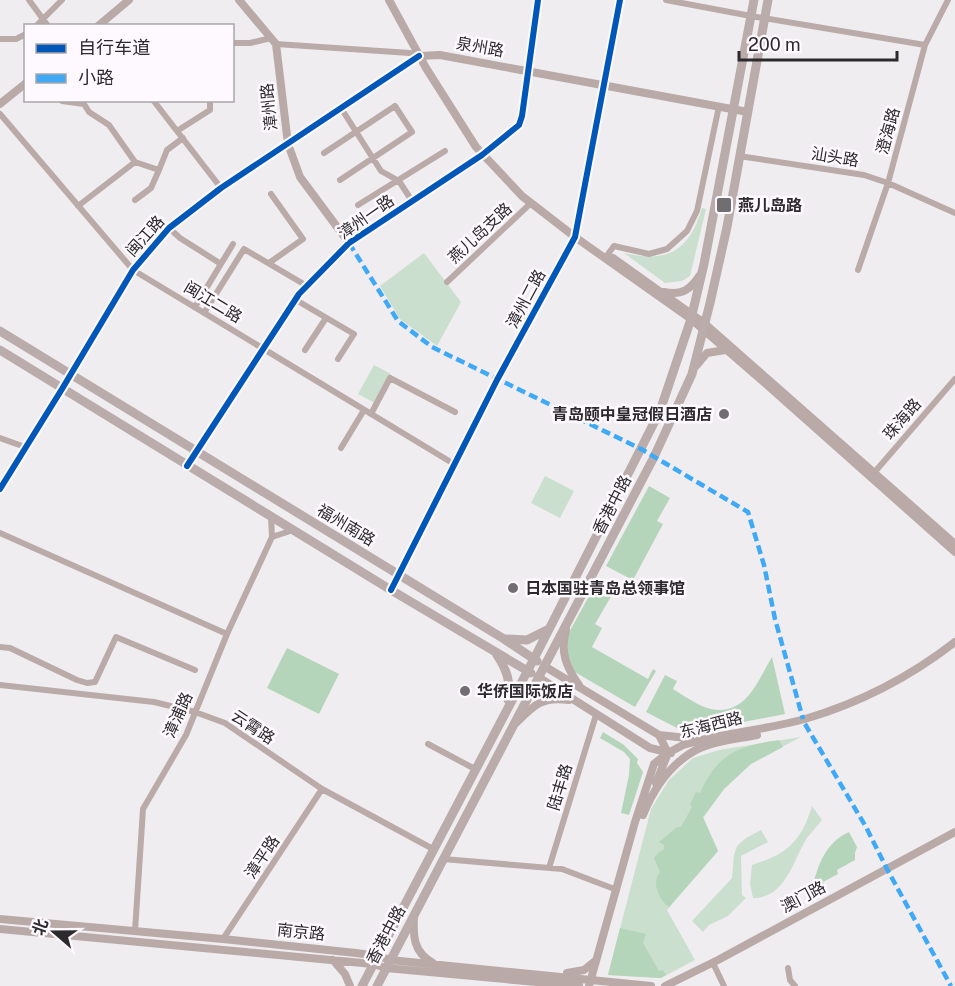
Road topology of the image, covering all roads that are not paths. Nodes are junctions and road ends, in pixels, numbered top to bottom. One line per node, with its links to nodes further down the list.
1 (29, 0): 15 (street)
2 (62, 0): 15 (street)
3 (129, 0): 18 (main road)
4 (239, 0): 21 (main road)
5 (389, 0): 24 (main road)
6 (395, 0): 24 (main road)
7 (538, 0): 25 (main road, 漳州一路)
8 (620, 0): 26 (street, 漳州二路)
9 (666, 0): 13 (street)
10 (754, 0): 13 (main road, 香港中路)
11 (768, 0): 14 (main road, 香港中路)
12 (948, 0): 23 (street, 澄海路)
13 (751, 16): 14 (street); 35 (main road, 香港中路)
14 (765, 18): 23 (street); 36 (main road, 香港中路)
15 (44, 19): 16 (street); 17 (street)
16 (38, 24)
17 (47, 24)
18 (100, 24)
19 (24, 35): 20 (street)
20 (0, 39)
21 (273, 41): 22 (street, 泉州路); 24 (street, 泉州路); 41 (main road, 漳州路)
22 (234, 43)
23 (925, 45): 51 (street, 澄海路)
24 (422, 55): 25 (main road, 泉州路); 34 (main road, 闽江路); 44 (main road)
25 (527, 70): 26 (main road, 泉州路); 44 (main road, 漳州一路)
26 (604, 84): 33 (main road, 泉州路); 61 (street, 漳州二路)
27 (24, 85): 32 (main road)
28 (62, 102): 29 (street)
29 (86, 102): 47 (street)
30 (155, 102): 38 (street)
31 (210, 102): 38 (street)
32 (0, 104)
33 (718, 106): 35 (main road, 泉州路); 64 (street)
34 (341, 108): 39 (street); 41 (main road, 闽江路)
35 (734, 109): 36 (main road, 泉州路); 69 (main road, 香港中路)
36 (748, 112): 45 (main road, 香港中路)
37 (0, 114): 58 (street, 闽江二路)
38 (177, 131): 40 (street)
39 (356, 131): 43 (street); 46 (street); 46 (street)
40 (183, 138): 48 (street); 52 (street)
41 (288, 144): 52 (main road, 闽江路); 62 (main road, 漳州路)
42 (445, 151): 50 (street)
43 (324, 153)
44 (484, 154): 55 (main road, 漳州一路); 56 (main road); 61 (main road)
45 (739, 156): 51 (street, 汕头路); 78 (main road, 香港中路)
46 (374, 159): 49 (street); 50 (street)
47 (135, 162): 48 (street); 58 (street)
48 (159, 170): 54 (street)
49 (340, 180)
50 (399, 181): 55 (street); 57 (street)
51 (888, 183): 59 (street, 汕头路); 68 (street, 澄海路)
52 (221, 188): 60 (main road, 闽江路)
53 (271, 195): 65 (street)
54 (135, 200)
55 (412, 201): 62 (main road, 漳州一路)
56 (531, 203): 61 (main road); 70 (street, 燕儿岛支路)
57 (358, 205)
58 (78, 206): 67 (street, 闽江二路)
59 (955, 213)
60 (169, 228): 66 (street); 67 (main road, 闽江路)
61 (575, 234): 64 (main road); 76 (main road); 96 (street, 漳州二路)
62 (349, 243): 71 (main road, 漳州一路)
63 (233, 244): 66 (street)
64 (608, 254): 72 (main road)
65 (269, 263): 71 (street); 75 (street)
66 (221, 264): 74 (street)
67 (133, 270): 74 (street, 闽江二路); 86 (main road, 闽江路)
68 (858, 270)
69 (702, 272): 72 (main road); 76 (main road, 香港中路)
70 (447, 282)
71 (307, 286): 73 (main road, 漳州一路)
72 (662, 292): 76 (main road)
73 (296, 300): 77 (street); 80 (main road, 漳州一路)
74 (195, 307): 75 (street, 闽江二路)
75 (204, 313): 80 (street, 闽江二路)
76 (692, 316): 78 (main road); 110 (main road, 香港中路)
77 (326, 318): 82 (street); 84 (street)
78 (704, 326): 83 (main road); 85 (main road, 香港中路); 98 (main road)
79 (0, 331): 86 (main road, 福州南路)
80 (264, 349): 89 (street, 闽江二路); 95 (main road, 漳州一路)
81 (0, 350): 88 (main road, 福州南路)
82 (305, 350)
83 (725, 350): 85 (main road); 98 (main road)
84 (338, 359)
85 (692, 374): 109 (main road, 香港中路)
86 (71, 375): 88 (main road, 闽江路); 95 (main road, 福州南路)
87 (955, 379): 98 (street, 珠海路)
88 (62, 389): 93 (main road, 闽江路); 97 (main road, 福州南路)
89 (364, 410): 91 (street, 闽江二路); 94 (street)
90 (455, 412): 91 (street)
91 (371, 414): 96 (street, 闽江二路)
92 (0, 438): 93 (street)
93 (25, 447): 99 (main road, 闽江路)
94 (341, 448)
95 (197, 452): 97 (main road, 漳州一路); 107 (main road, 福州南路)
96 (454, 464): 107 (street, 漳州二路)
97 (187, 466): 100 (main road, 福州南路)
98 (872, 474): 104 (main road); 106 (main road)
99 (0, 489)
100 (271, 516): 101 (main road, 福州南路); 103 (street)
101 (293, 530): 103 (street); 108 (main road, 福州南路)
102 (2, 533): 105 (street); 111 (street)
103 (272, 537): 111 (street, 漳浦路)
104 (953, 539)
105 (0, 542)
106 (955, 552)
107 (398, 574): 108 (street, 漳州二路); 112 (main road, 福州南路)
108 (391, 590): 116 (main road, 福州南路)
109 (568, 624): 118 (main road, 香港中路); 123 (main road)
110 (549, 629): 112 (main road); 117 (main road, 香港中路)
111 (227, 634): 126 (street, 漳浦路)
112 (504, 639): 117 (main road, 福州南路)
113 (955, 642): 130 (main road, 东海西路)
114 (0, 648): 119 (street)
115 (955, 649): 133 (main road, 东海西路)
116 (495, 653): 120 (main road, 福州南路); 125 (main road)
117 (534, 659): 118 (main road, 福州南路); 120 (main road, 香港中路)
118 (544, 666): 121 (main road, 香港中路); 123 (main road, 福州南路)
119 (195, 670)
120 (527, 671): 121 (main road, 福州南路); 125 (main road, 香港中路)
121 (538, 677): 124 (main road, 福州南路); 128 (main road, 香港中路)
122 (0, 684): 126 (street, 云霄路)
123 (581, 687): 129 (main road, 福州南路)
124 (573, 700): 127 (main road, 福州南路); 128 (main road)
125 (506, 709): 136 (main road, 香港中路)
126 (195, 712): 137 (street, 云霄路); 148 (street, 漳浦路)
127 (596, 715): 132 (main road, 福州南路); 143 (street, 陆丰路)
128 (514, 726): 142 (main road, 香港中路)
129 (659, 735): 130 (main road); 134 (main road)
130 (709, 739): 134 (main road, 东海西路)
131 (428, 744): 136 (street)
132 (650, 748): 134 (main road, 福州南路); 135 (main road)
133 (695, 750): 134 (main road); 138 (main road, 东海西路)
134 (668, 753): 135 (main road, 东海西路); 138 (main road)
135 (654, 764): 144 (main road)
136 (475, 769): 141 (main road, 香港中路)
137 (322, 789): 141 (street, 云霄路); 149 (street, 漳平路)
138 (653, 792): 159 (main road, 东海西路)
139 (955, 832): 155 (main road, 澳门路)
140 (955, 837): 155 (main road, 澳门路)
141 (433, 849): 152 (main road, 香港中路)
142 (443, 859): 143 (street); 145 (main road, 香港中路)
143 (549, 868): 144 (street)
144 (617, 890): 150 (main road)
145 (414, 915): 153 (main road, 香港中路); 154 (main road)
146 (0, 919): 148 (main road, 南京路)
147 (0, 929): 151 (main road, 南京路)
148 (135, 931): 149 (main road, 南京路)
149 (223, 939): 152 (main road, 南京路)
150 (598, 955): 157 (main road); 159 (main road)
151 (333, 960): 152 (main road, 南京路); 160 (main road)
152 (376, 960): 153 (main road, 南京路); 161 (main road, 香港中路)
153 (388, 964): 154 (main road, 南京路); 158 (main road, 南京路); 162 (main road, 香港中路)
154 (436, 965): 157 (main road, 南京路)
155 (714, 966): 165 (main road, 澳门路); 166 (main road, 澳门路); 167 (street)
156 (788, 968): 168 (street)
157 (554, 982): 158 (main road, 南京路); 159 (main road, 南京路); 163 (main road, 南京路)
158 (510, 983)
159 (594, 984): 164 (main road, 南京路)
160 (350, 986)
161 (362, 986)
162 (377, 986)
163 (579, 986)
164 (651, 986)
165 (664, 986)
166 (678, 986)
167 (724, 986)
168 (795, 986)

